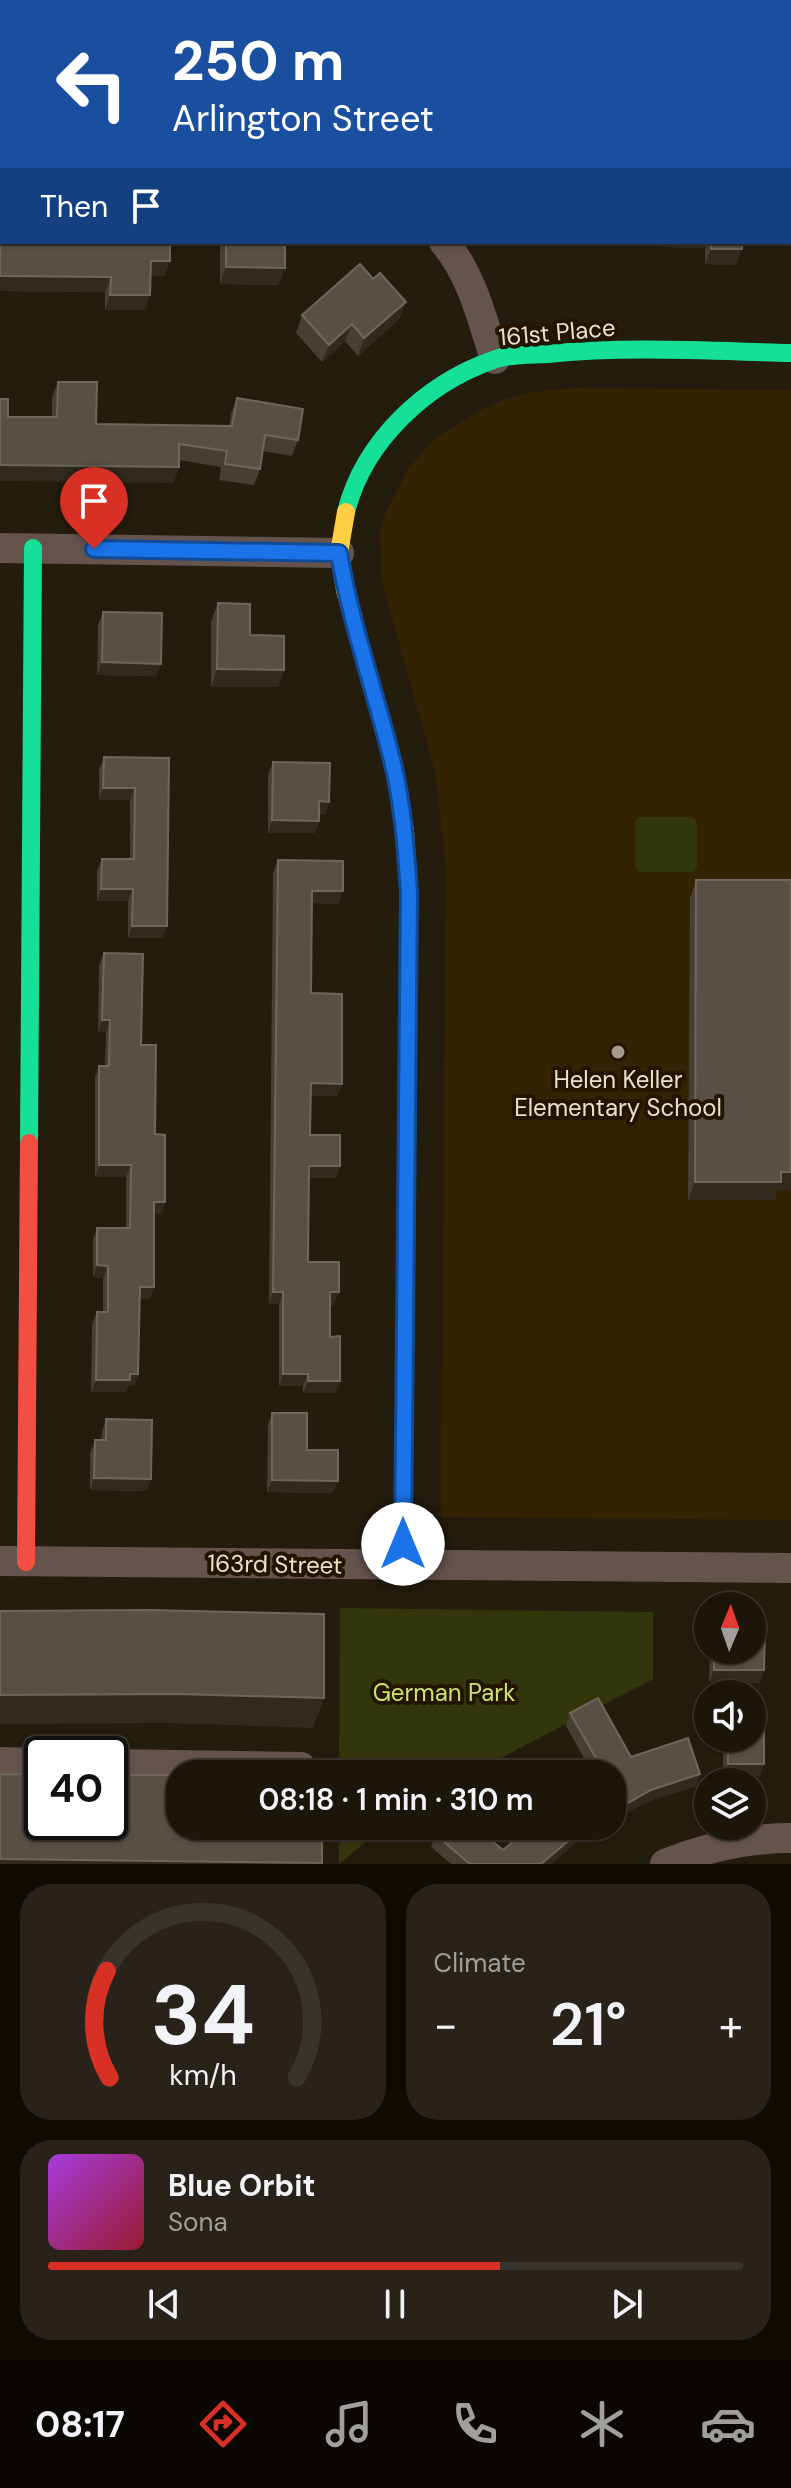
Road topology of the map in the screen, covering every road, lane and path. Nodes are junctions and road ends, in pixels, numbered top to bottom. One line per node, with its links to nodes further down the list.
1 (446, 244): 3 (street)
2 (791, 353): 3 (street, 161st Place)
3 (495, 359): 6 (street, 161st Place)
4 (0, 548): 5 (street)
5 (33, 548): 6 (street); 7 (street)
6 (339, 553): 8 (street, 161st Place)
7 (13, 1561): 8 (street, 163rd Street)
8 (403, 1566): 9 (street, 163rd Street)
9 (791, 1568)
10 (0, 1762): 11 (street)
11 (24, 1763)
12 (128, 1764): 13 (street)
13 (166, 1765)
14 (791, 1838): 15 (street)
15 (665, 1864)

